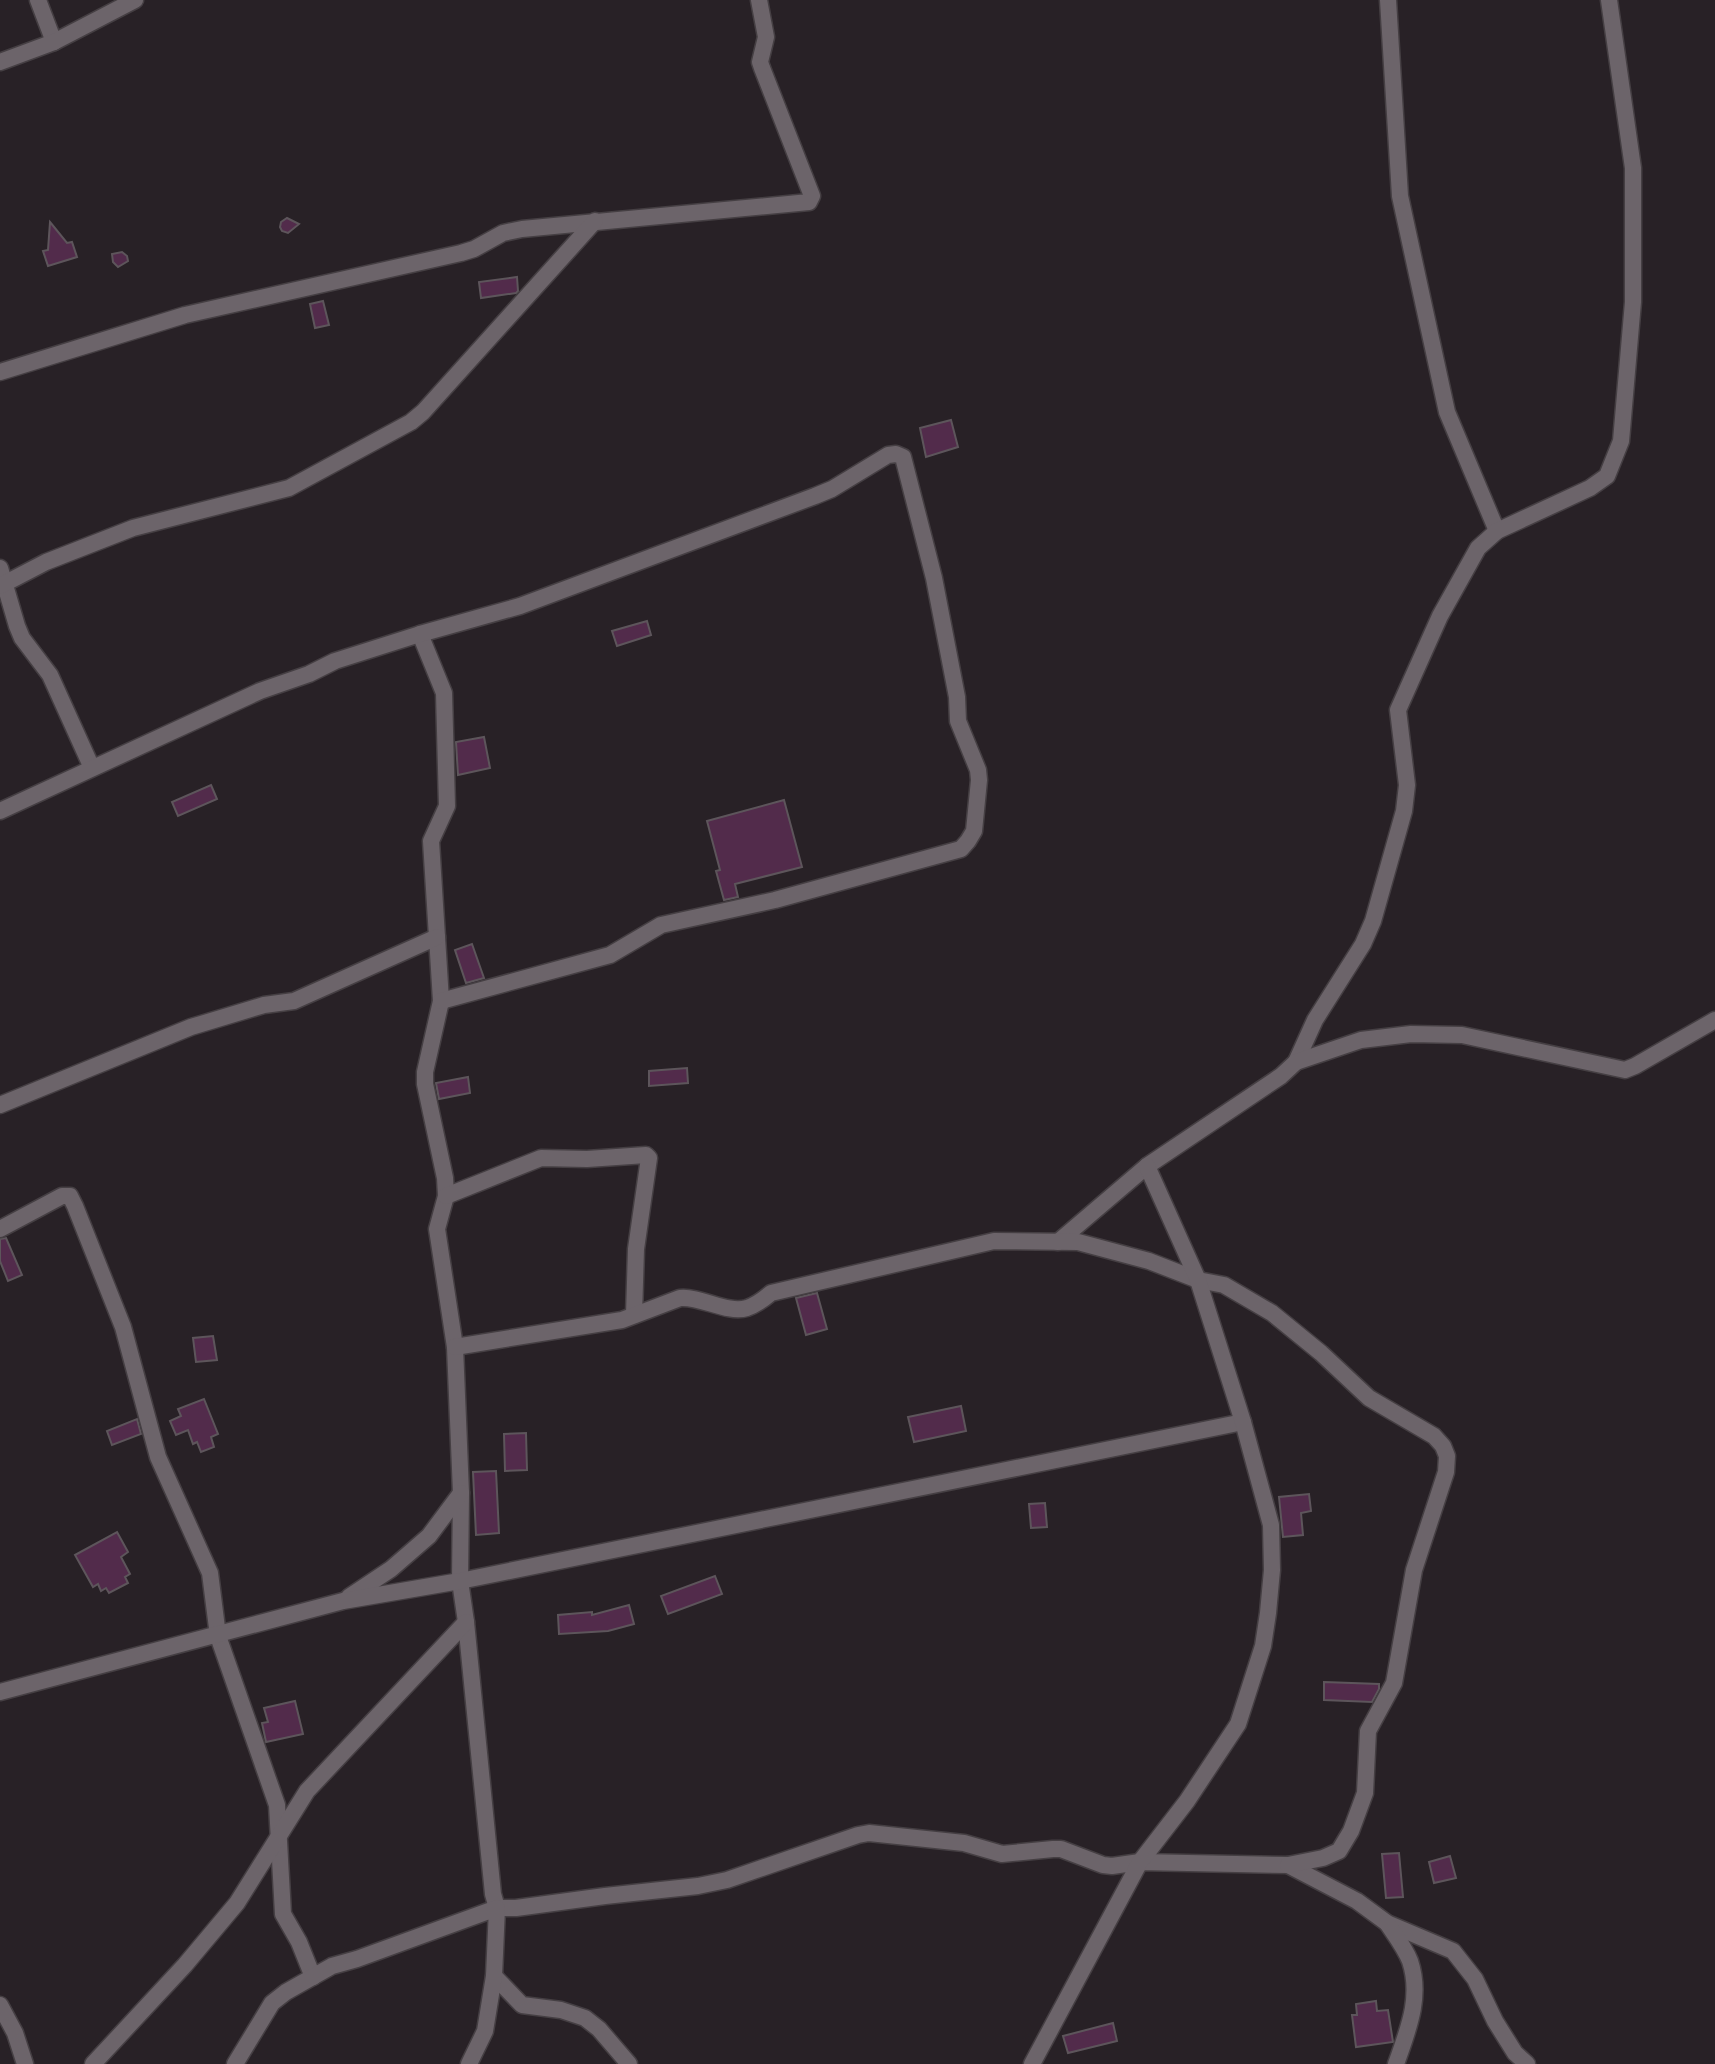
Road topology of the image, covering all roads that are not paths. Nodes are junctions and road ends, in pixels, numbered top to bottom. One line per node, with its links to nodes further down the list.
1 (38, 0): 6 (street)
2 (135, 0): 6 (street)
3 (759, 0): 8 (street)
4 (1388, 0): 10 (street)
5 (1609, 0): 10 (street)
6 (54, 42): 7 (street)
7 (0, 62)
8 (595, 221): 9 (street); 11 (street)
9 (0, 372)
10 (1497, 531): 18 (street)
11 (1, 579): 13 (street)
12 (420, 634): 13 (street); 15 (street); 16 (street)
13 (92, 768): 14 (street)
14 (0, 811)
15 (437, 937): 16 (street); 19 (street)
16 (441, 1002): 21 (street)
17 (1715, 1020): 18 (street)
18 (1296, 1062): 20 (street)
19 (0, 1105)
20 (1147, 1166): 23 (street); 24 (street)
21 (446, 1196): 25 (street); 26 (street)
22 (0, 1229): 32 (street)
23 (1058, 1242): 24 (street); 25 (street)
24 (1198, 1280): 27 (street); 36 (street)
25 (634, 1315): 26 (street)
26 (455, 1347): 28 (street)
27 (1243, 1422): 29 (street); 35 (street)
28 (461, 1493): 29 (street); 30 (street)
29 (460, 1581): 30 (street); 31 (street)
30 (343, 1601): 32 (street)
31 (466, 1622): 34 (street); 37 (street)
32 (218, 1636): 33 (street); 34 (street)
33 (0, 1692)
34 (278, 1837): 39 (street); 43 (street)
35 (1140, 1862): 36 (street); 37 (street); 47 (street)
36 (1288, 1865): 38 (street)
37 (497, 1908): 39 (street); 40 (street)
38 (1387, 1923): 48 (street); 49 (street)
39 (313, 1976): 44 (street)
40 (494, 1976): 45 (street); 46 (street)
41 (0, 2006): 42 (street)
42 (25, 2064)
43 (93, 2064)
44 (235, 2064)
45 (469, 2064)
46 (629, 2064)
47 (1032, 2064)
48 (1396, 2064)
49 (1527, 2064)

